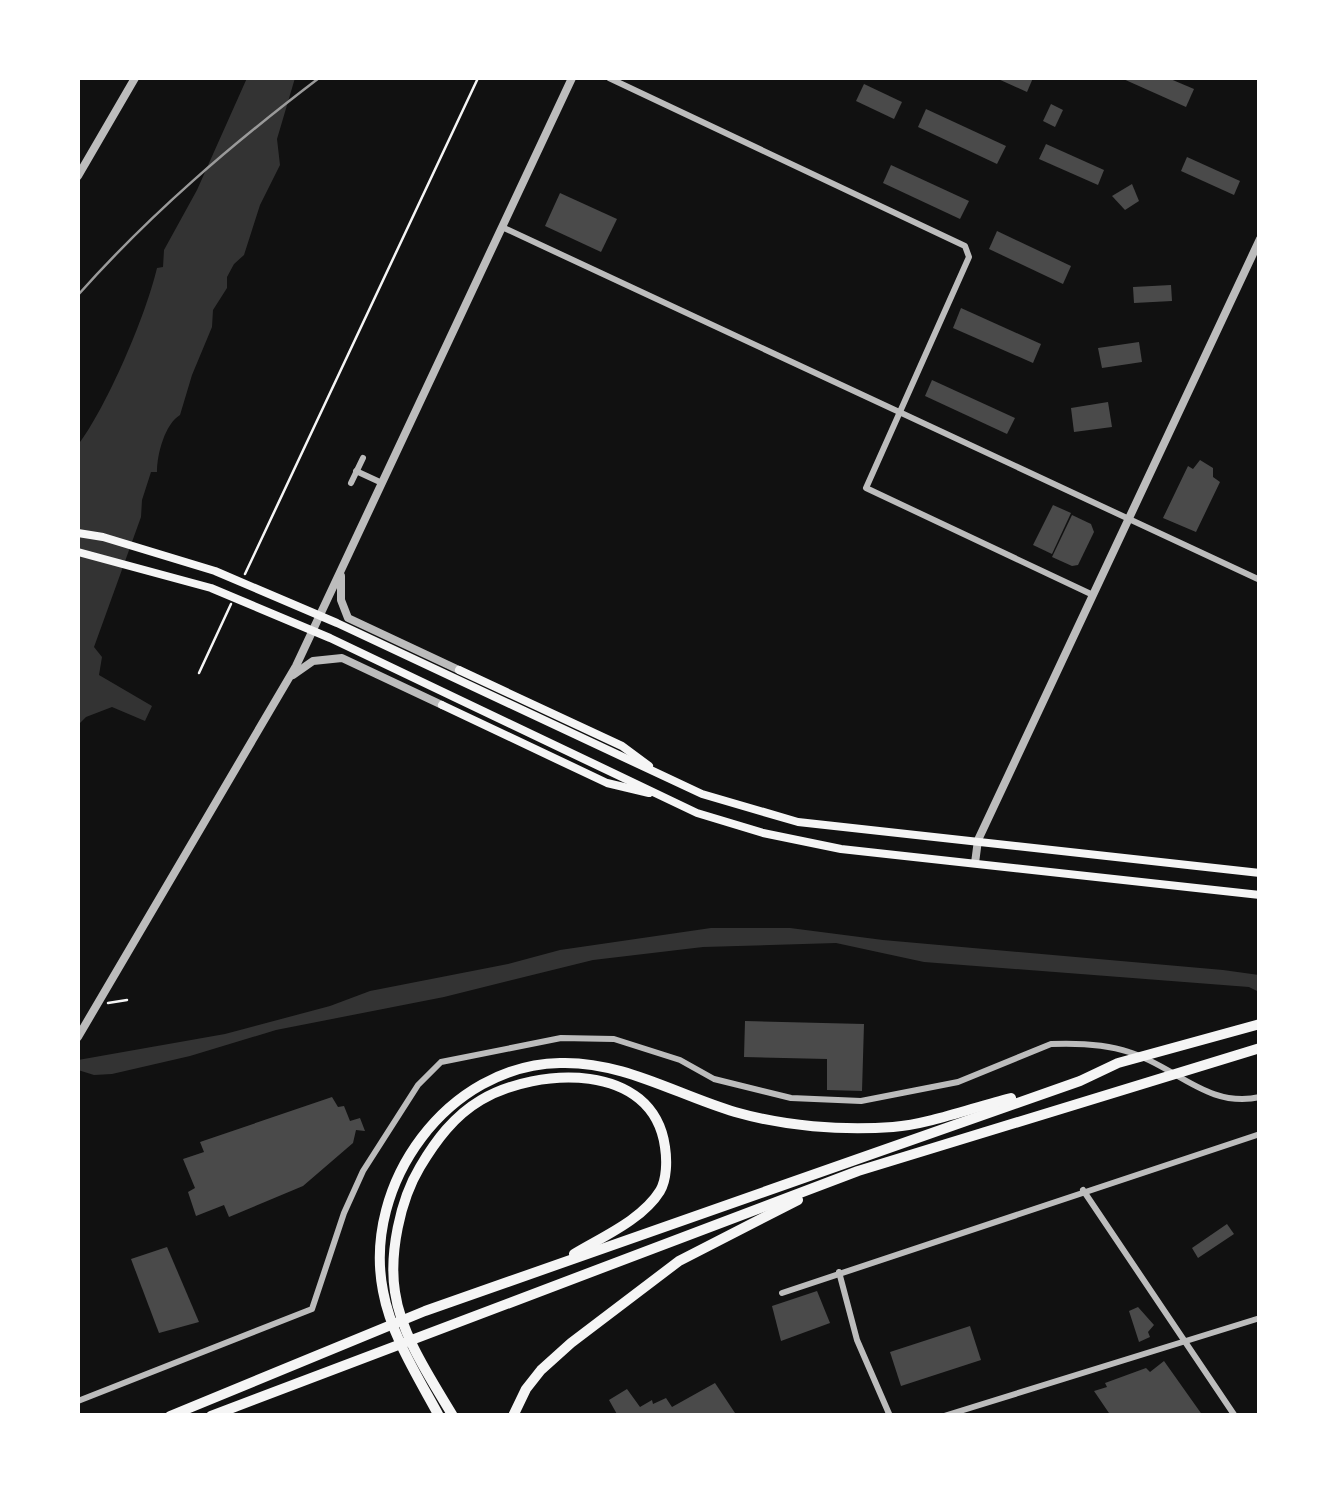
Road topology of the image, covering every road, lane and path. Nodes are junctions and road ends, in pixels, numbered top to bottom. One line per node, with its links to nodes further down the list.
1 (134, 78): 5 (street)
2 (478, 78): 18 (path)
3 (572, 78): 6 (street)
4 (609, 78): 8 (street)
5 (78, 176)
6 (502, 226): 8 (street); 12 (street)
7 (1260, 239): 13 (street)
8 (901, 410): 13 (street); 19 (street)
9 (362, 458): 10 (street)
10 (356, 471): 11 (street); 12 (street)
11 (351, 483)
12 (382, 483): 16 (street)
13 (1128, 519): 17 (street); 19 (street)
14 (78, 534): 25 (main road)
15 (78, 552): 26 (main road)
16 (341, 572): 21 (street); 23 (street)
17 (1260, 580)
18 (239, 587)
19 (1092, 595): 27 (street)
20 (231, 604): 22 (path)
21 (459, 670): 25 (main road)
22 (199, 673)
23 (290, 678): 24 (street); 32 (street)
24 (442, 705): 26 (main road)
25 (664, 778): 27 (main road)
26 (664, 797): 28 (main road)
27 (978, 840): 28 (street); 29 (main road)
28 (976, 863): 30 (main road)
29 (1260, 873)
30 (1260, 894)
31 (1260, 1024): 34 (highway)
32 (78, 1037)
33 (1260, 1048): 37 (highway)
34 (1080, 1081): 39 (highway); 47 (highway)
35 (1260, 1097): 44 (street)
36 (1260, 1134): 38 (street)
37 (858, 1171): 46 (highway); 49 (highway)
38 (1084, 1190): 40 (street); 43 (street)
39 (552, 1267): 45 (highway); 48 (highway)
40 (839, 1272): 41 (street); 50 (street)
41 (782, 1293)
42 (1260, 1318): 43 (street)
43 (1183, 1342): 51 (street); 52 (street)
44 (78, 1401)
45 (170, 1416)
46 (211, 1416)
47 (439, 1416)
48 (453, 1416)
49 (513, 1416)
50 (890, 1416)
51 (944, 1416)
52 (1235, 1416)

